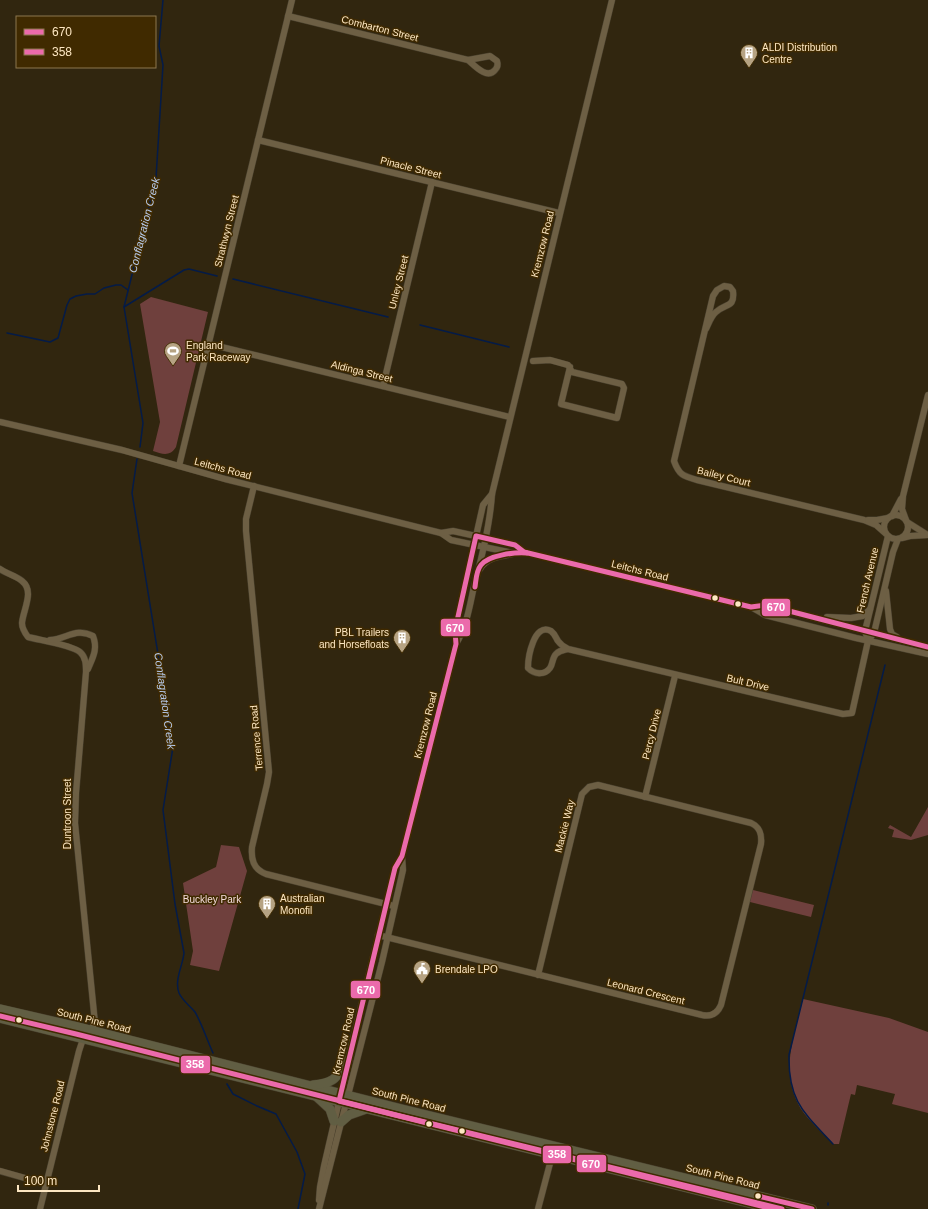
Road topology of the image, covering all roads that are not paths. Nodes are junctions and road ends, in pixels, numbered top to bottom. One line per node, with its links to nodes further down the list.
1 (292, 0): 3 (street, Strathwyn Street)
2 (612, 0): 7 (street, Kremzow Road)
3 (288, 16): 4 (street, Combarton Street); 5 (street, Strathwyn Street)
4 (468, 60)
5 (258, 140): 6 (street, Pinacle Street); 9 (street, Strathwyn Street)
6 (432, 182): 7 (street, Pinacle Street); 12 (street, Unley Street)
7 (559, 213): 14 (street, Kremzow Road)
8 (706, 328): 8 (street, Bailey Court); 21 (street, Bailey Court)
9 (209, 344): 12 (street, Aldinga Street); 16 (street, Strathwyn Street)
10 (533, 361): 11 (street)
11 (570, 367): 11 (street)
12 (383, 386): 14 (street, Aldinga Street)
13 (928, 395): 19 (street)
14 (510, 417): 18 (street, Kremzow Road)
15 (0, 422): 16 (street, Leitchs Road)
16 (179, 466): 17 (street, Leitchs Road)
17 (254, 486): 23 (street, Leitchs Road); 55 (street, Terrence Road)
18 (492, 494): 26 (street, Kremzow Road); 27 (street, Kremzow Road)
19 (903, 496): 20 (street); 22 (street)
20 (890, 517): 21 (street, Bailey Court); 22 (street); 24 (street)
21 (864, 520): 24 (street, Bailey Court)
22 (906, 521): 25 (street); 28 (street)
23 (441, 533): 26 (street, Leitchs Road); 29 (street, Leitchs Road)
24 (886, 535): 28 (street); 37 (street, French Avenue)
25 (928, 535): 28 (street)
26 (476, 536): 27 (street, Leitchs Road); 29 (street, Kremzow Road)
27 (485, 538): 30 (street, Kremzow Road); 31 (street, Leitchs Road)
28 (900, 538): 35 (street, French Avenue)
29 (475, 545): 30 (street, Leitchs Road); 45 (street, Kremzow Road)
30 (483, 546): 32 (street, Leitchs Road); 34 (street, Kremzow Road)
31 (524, 552): 32 (street, Leitchs Road); 36 (street, Leitchs Road)
32 (514, 553): 34 (street)
33 (0, 569): 43 (street, Duntroon Street)
34 (479, 570): 45 (street, Kremzow Road)
35 (885, 586): 41 (street, French Avenue); 42 (street)
36 (751, 607): 38 (street, Leitchs Road); 44 (street, Leitchs Road)
37 (870, 609): 38 (street); 39 (street, French Avenue)
38 (799, 614): 39 (street, Leitchs Road)
39 (865, 630): 41 (street, Leitchs Road); 44 (street, French Avenue)
40 (77, 632): 43 (street); 47 (street); 50 (street)
41 (874, 633): 42 (street, Leitchs Road); 44 (street, French Avenue)
42 (899, 639): 46 (street, Leitchs Road)
43 (44, 641): 47 (street, Duntroon Street)
44 (868, 641): 49 (street, Leitchs Road); 51 (street, Bult Drive)
45 (456, 644): 54 (street, Kremzow Road)
46 (928, 647)
47 (72, 648): 50 (street, Duntroon Street)
48 (568, 649): 48 (street); 51 (street, Bult Drive)
49 (928, 654)
50 (86, 672): 62 (street, Duntroon Street)
51 (675, 676): 52 (street, Percy Drive)
52 (645, 797): 53 (street, Mackie Way); 59 (street, Mackie Way)
53 (759, 829): 59 (street, Leonard Crescent)
54 (402, 856): 55 (street, Kremzow Road); 56 (street, Kremzow Road)
55 (386, 904): 56 (street, Terrence Road); 57 (street, Kremzow Road)
56 (394, 906): 58 (street, Kremzow Road)
57 (378, 935): 58 (street, Leonard Crescent); 64 (street, Kremzow Road)
58 (386, 937): 59 (street, Leonard Crescent); 67 (street, Kremzow Road)
59 (538, 975)
60 (0, 1009): 62 (highway, South Pine Road)
61 (0, 1018): 63 (highway, South Pine Road)
62 (90, 1030): 63 (street, Johnstone Road); 65 (highway, South Pine Road)
63 (84, 1039): 66 (highway, South Pine Road); 72 (street, Johnstone Road)
64 (348, 1060): 65 (highway); 67 (street, Kremzow Road)
65 (310, 1086): 67 (highway, South Pine Road)
66 (317, 1096): 67 (highway, South Pine Road); 69 (highway)
67 (343, 1098): 68 (highway, South Pine Road); 69 (street, Kremzow Road); 70 (highway, South Pine Road)
68 (367, 1109): 69 (highway); 70 (highway, South Pine Road)
69 (337, 1122): 75 (street, Kremzow Road)
70 (553, 1150): 73 (highway, South Pine Road); 76 (street); 77 (highway, South Pine Road)
71 (0, 1171): 72 (street)
72 (46, 1184): 74 (street, Johnstone Road)
73 (792, 1207): 78 (highway, South Pine Road)
74 (40, 1209)
75 (318, 1209)
76 (538, 1209)
77 (773, 1209)
78 (812, 1209)

